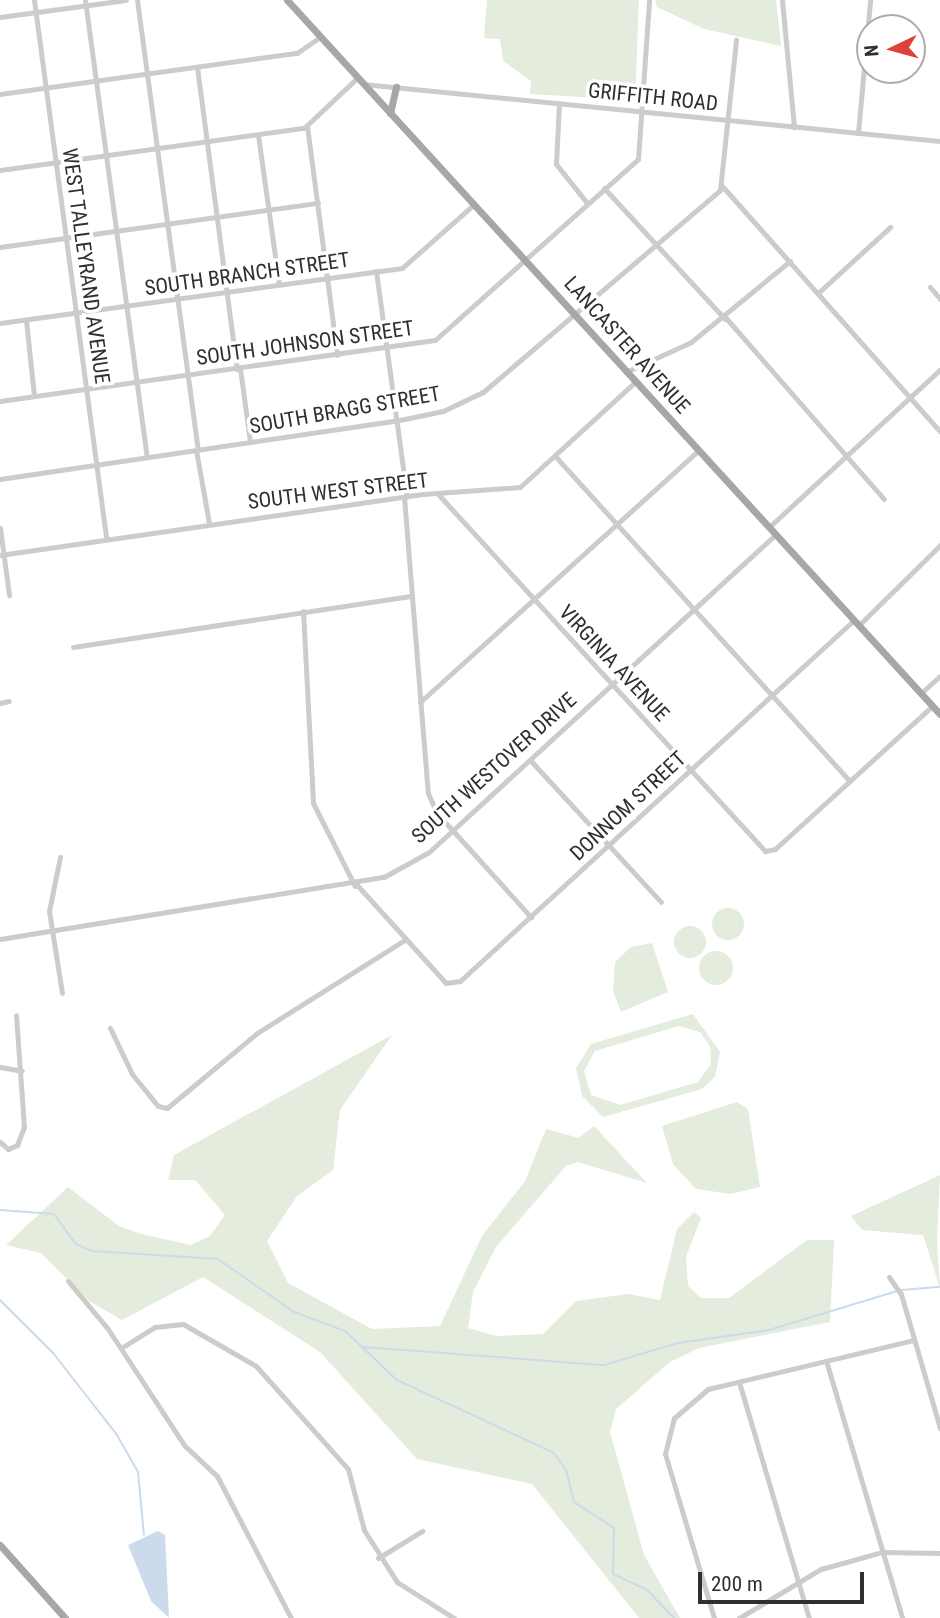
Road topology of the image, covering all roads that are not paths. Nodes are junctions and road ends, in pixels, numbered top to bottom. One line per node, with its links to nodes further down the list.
1 (34, 0): 9 (street, WEST TALLEYRAND AVENUE)
2 (126, 0): 8 (street)
3 (137, 0): 14 (street)
4 (287, 0): 11 (main road, LANCASTER AVENUE)
5 (649, 0): 22 (street, SOUTH JOHNSON STREET)
6 (782, 0): 25 (street)
7 (870, 0): 26 (street)
8 (85, 3): 9 (street); 15 (street)
9 (36, 12): 10 (street); 18 (street, WEST TALLEYRAND AVENUE)
10 (0, 18)
11 (320, 37): 13 (street); 16 (main road, LANCASTER AVENUE)
12 (736, 40): 23 (street)
13 (197, 67): 14 (street); 29 (street)
14 (147, 74): 15 (street); 30 (street)
15 (96, 81): 18 (street); 31 (street)
16 (360, 81): 17 (street, GRIFFITH ROAD); 21 (main road, LANCASTER AVENUE); 24 (street)
17 (396, 87): 20 (street, GRIFFITH ROAD); 21 (main road)
18 (46, 88): 19 (street); 32 (street, WEST TALLEYRAND AVENUE)
19 (0, 94)
20 (559, 103): 22 (street, GRIFFITH ROAD); 37 (street)
21 (390, 113): 38 (main road, LANCASTER AVENUE)
22 (644, 113): 23 (street, GRIFFITH ROAD); 35 (street, SOUTH JOHNSON STREET)
23 (730, 121): 25 (street, GRIFFITH ROAD); 34 (street)
24 (307, 127): 27 (street); 36 (street)
25 (794, 127): 26 (street, GRIFFITH ROAD)
26 (858, 133): 28 (street, GRIFFITH ROAD)
27 (258, 135): 29 (street); 39 (street)
28 (940, 141)
29 (208, 142): 30 (street); 40 (street)
30 (158, 149): 31 (street); 41 (street)
31 (107, 156): 32 (street); 43 (street)
32 (57, 163): 33 (street); 44 (street, WEST TALLEYRAND AVENUE)
33 (0, 170)
34 (723, 187): 45 (street, SOUTH BRAGG STREET); 48 (street)
35 (604, 188): 37 (street, SOUTH JOHNSON STREET); 45 (street)
36 (318, 203): 39 (street); 50 (street)
37 (587, 203): 47 (street, SOUTH JOHNSON STREET)
38 (474, 204): 47 (main road, LANCASTER AVENUE); 49 (street, SOUTH BRANCH STREET)
39 (268, 210): 40 (street); 51 (street)
40 (217, 217): 41 (street); 53 (street)
41 (168, 224): 43 (street); 55 (street)
42 (890, 227): 54 (street)
43 (117, 231): 44 (street); 57 (street)
44 (67, 238): 46 (street); 58 (street, WEST TALLEYRAND AVENUE)
45 (656, 242): 59 (street, SOUTH BRAGG STREET); 60 (street)
46 (0, 247)
47 (526, 261): 59 (main road, LANCASTER AVENUE); 63 (street, SOUTH JOHNSON STREET)
48 (790, 261): 54 (street); 60 (street)
49 (376, 271): 50 (street, SOUTH BRANCH STREET); 63 (street)
50 (327, 279): 51 (street, SOUTH BRANCH STREET); 64 (street)
51 (279, 285): 53 (street, SOUTH BRANCH STREET)
52 (930, 287): 56 (street)
53 (227, 293): 55 (street, SOUTH BRANCH STREET); 65 (street)
54 (818, 293): 73 (street)
55 (177, 299): 57 (street, SOUTH BRANCH STREET); 68 (street)
56 (940, 299)
57 (128, 306): 58 (street, SOUTH BRANCH STREET); 70 (street)
58 (77, 313): 61 (street, SOUTH BRANCH STREET); 71 (street, WEST TALLEYRAND AVENUE)
59 (576, 316): 67 (main road, LANCASTER AVENUE); 75 (street, SOUTH BRAGG STREET)
60 (726, 318): 67 (street); 80 (street)
61 (26, 320): 62 (street, SOUTH BRANCH STREET); 72 (street)
62 (0, 323)
63 (385, 349): 64 (street, SOUTH JOHNSON STREET); 75 (street)
64 (337, 355): 65 (street, SOUTH JOHNSON STREET)
65 (239, 368): 68 (street, SOUTH JOHNSON STREET); 77 (street)
66 (940, 370): 73 (street, SOUTH WESTOVER DRIVE)
67 (628, 371): 69 (main road, LANCASTER AVENUE)
68 (187, 375): 70 (street, SOUTH JOHNSON STREET); 78 (street)
69 (636, 380): 79 (main road, LANCASTER AVENUE); 82 (street, SOUTH WEST STREET)
70 (137, 382): 71 (street, SOUTH JOHNSON STREET); 81 (street)
71 (87, 389): 72 (street, SOUTH JOHNSON STREET); 83 (street, WEST TALLEYRAND AVENUE)
72 (34, 396): 74 (street, SOUTH JOHNSON STREET)
73 (909, 397): 76 (street); 80 (street, SOUTH WESTOVER DRIVE)
74 (0, 401)
75 (395, 421): 77 (street, SOUTH BRAGG STREET); 86 (street)
76 (940, 431)
77 (250, 442): 78 (street, SOUTH BRAGG STREET)
78 (197, 449): 81 (street, SOUTH BRAGG STREET); 88 (street)
79 (699, 450): 89 (street); 91 (main road, LANCASTER AVENUE)
80 (846, 455): 87 (street); 91 (street, SOUTH WESTOVER DRIVE)
81 (147, 456): 83 (street, SOUTH BRAGG STREET)
82 (555, 456): 85 (street, SOUTH WEST STREET); 89 (street)
83 (96, 464): 84 (street, SOUTH BRAGG STREET); 92 (street, WEST TALLEYRAND AVENUE)
84 (0, 478)
85 (437, 493): 86 (street, SOUTH WEST STREET); 97 (street, VIRGINIA AVENUE)
86 (406, 497): 88 (street, SOUTH WEST STREET); 96 (street)
87 (884, 499)
88 (209, 523): 92 (street, SOUTH WEST STREET)
89 (616, 524): 97 (street); 98 (street)
90 (0, 528): 94 (street)
91 (772, 530): 98 (street, SOUTH WESTOVER DRIVE); 100 (main road, LANCASTER AVENUE)
92 (106, 537): 94 (street, SOUTH WEST STREET)
93 (940, 545): 100 (street, DONNOM STREET)
94 (2, 554): 95 (street)
95 (9, 594)
96 (412, 596): 99 (street); 107 (street)
97 (534, 599): 103 (street, VIRGINIA AVENUE); 107 (street)
98 (694, 608): 103 (street, SOUTH WESTOVER DRIVE); 105 (street)
99 (303, 611): 101 (street); 117 (street)
100 (857, 622): 104 (main road, LANCASTER AVENUE); 105 (street, DONNOM STREET)
101 (73, 647)
102 (940, 676): 104 (street)
103 (612, 684): 111 (street, SOUTH WESTOVER DRIVE); 112 (street, VIRGINIA AVENUE)
104 (921, 693): 109 (main road, LANCASTER AVENUE)
105 (772, 694): 112 (street, DONNOM STREET); 113 (street)
106 (9, 701): 108 (street)
107 (420, 702): 114 (street)
108 (0, 703)
109 (932, 706): 110 (main road, LANCASTER AVENUE); 113 (street)
110 (940, 714)
111 (530, 760): 114 (street, SOUTH WESTOVER DRIVE); 115 (street)
112 (691, 770): 113 (street, VIRGINIA AVENUE); 115 (street, DONNOM STREET)
113 (850, 781)
114 (452, 831): 117 (street, SOUTH WESTOVER DRIVE); 119 (street)
115 (609, 846): 118 (street); 119 (street, DONNOM STREET)
116 (60, 857): 120 (street)
117 (356, 885): 120 (street, SOUTH WESTOVER DRIVE); 122 (street)
118 (661, 902)
119 (531, 917): 122 (street, DONNOM STREET)
120 (52, 930): 121 (street, SOUTH WESTOVER DRIVE); 123 (street)
121 (0, 939)
122 (406, 939): 125 (street)
123 (62, 993)
124 (16, 1015): 127 (street)
125 (110, 1028)
126 (0, 1067): 127 (street)
127 (22, 1072): 128 (street)
128 (0, 1142)
129 (889, 1277): 131 (street)
130 (68, 1281): 132 (street)
131 (914, 1340): 133 (street); 135 (street)
132 (121, 1348): 140 (street); 143 (street)
133 (827, 1364): 134 (street); 138 (street)
134 (739, 1382): 141 (street); 145 (street)
135 (940, 1428)
136 (422, 1531): 140 (street)
137 (0, 1545): 142 (main road)
138 (883, 1552): 139 (street); 141 (street); 148 (street)
139 (940, 1553)
140 (378, 1558): 144 (street)
141 (798, 1580): 146 (street); 147 (street)
142 (63, 1618)
143 (291, 1618)
144 (454, 1618)
145 (714, 1618)
146 (739, 1618)
147 (809, 1618)
148 (902, 1618)

